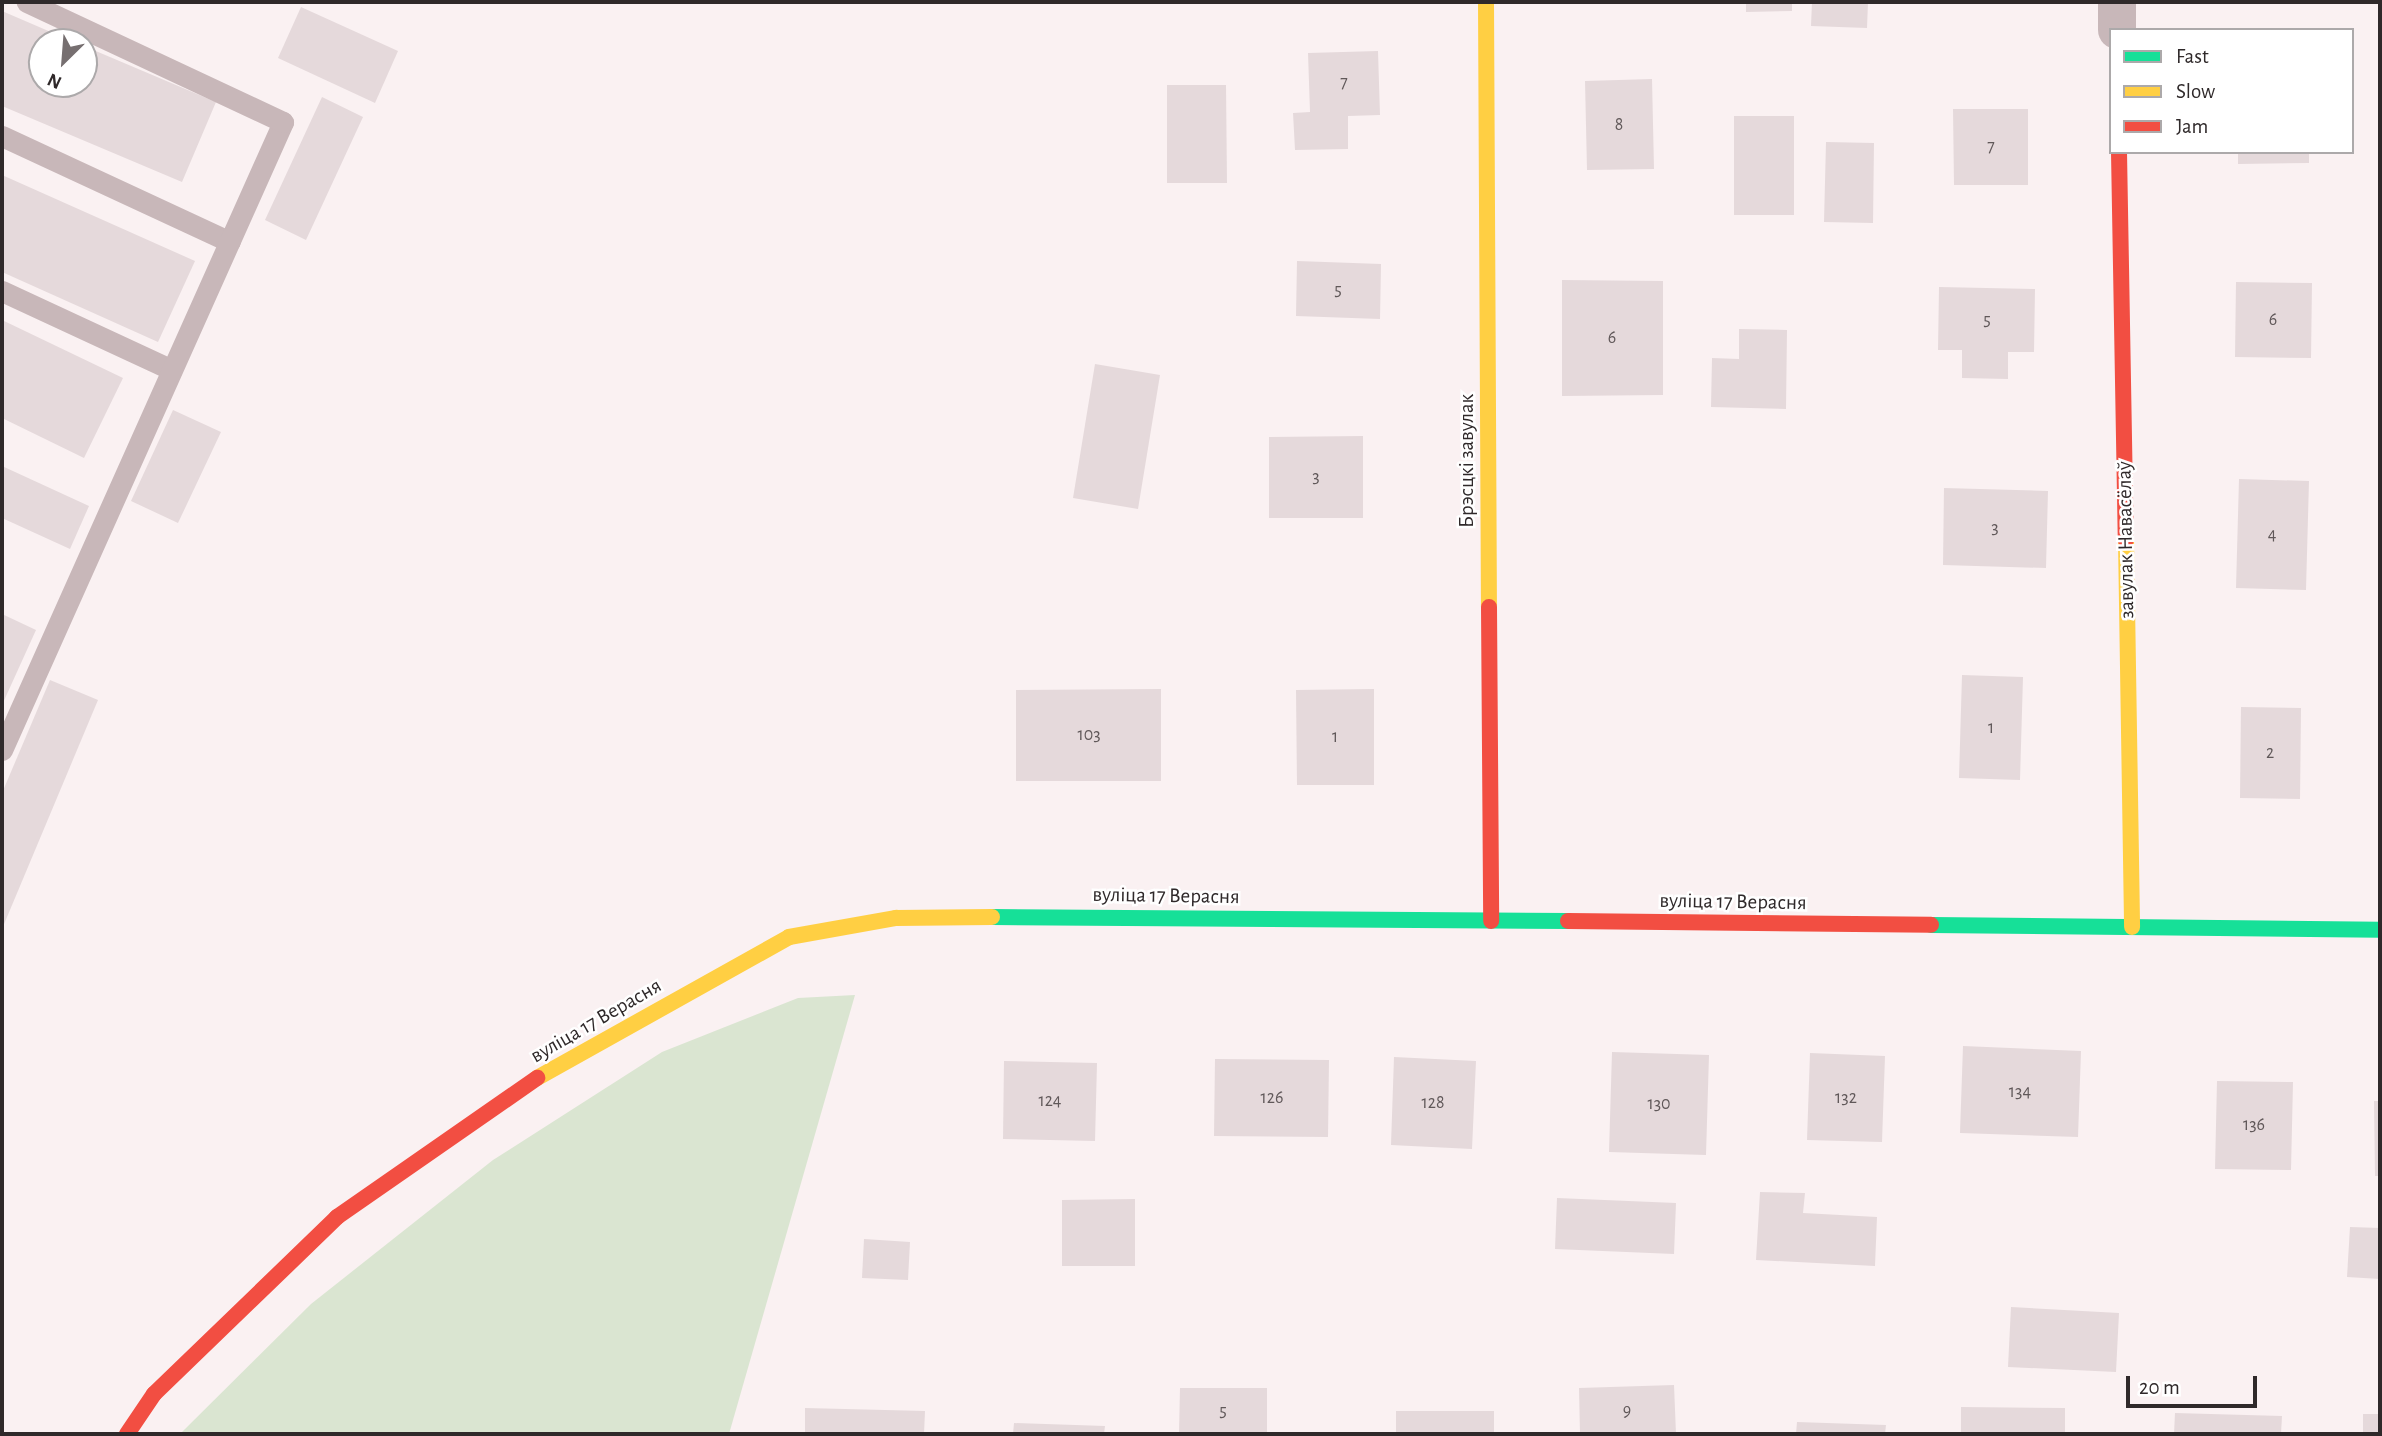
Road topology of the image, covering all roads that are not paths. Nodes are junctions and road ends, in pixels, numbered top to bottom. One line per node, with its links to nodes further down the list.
1 (27, 2): 7 (lane)
2 (1486, 2): 11 (street, Брэсцкі завулак)
3 (2117, 2): 4 (street)
4 (2117, 28)
5 (2, 136): 7 (lane)
6 (2119, 154): 12 (street, завулак Навасёлаў)
7 (230, 242): 9 (lane)
8 (2, 290): 9 (lane)
9 (172, 370): 10 (lane)
10 (2, 751)
11 (1491, 921): 12 (street, вуліца 17 Верасня); 14 (street, вуліца 17 Верасня)
12 (2132, 927): 13 (street, вуліца 17 Верасня)
13 (2380, 930)
14 (127, 1434)

